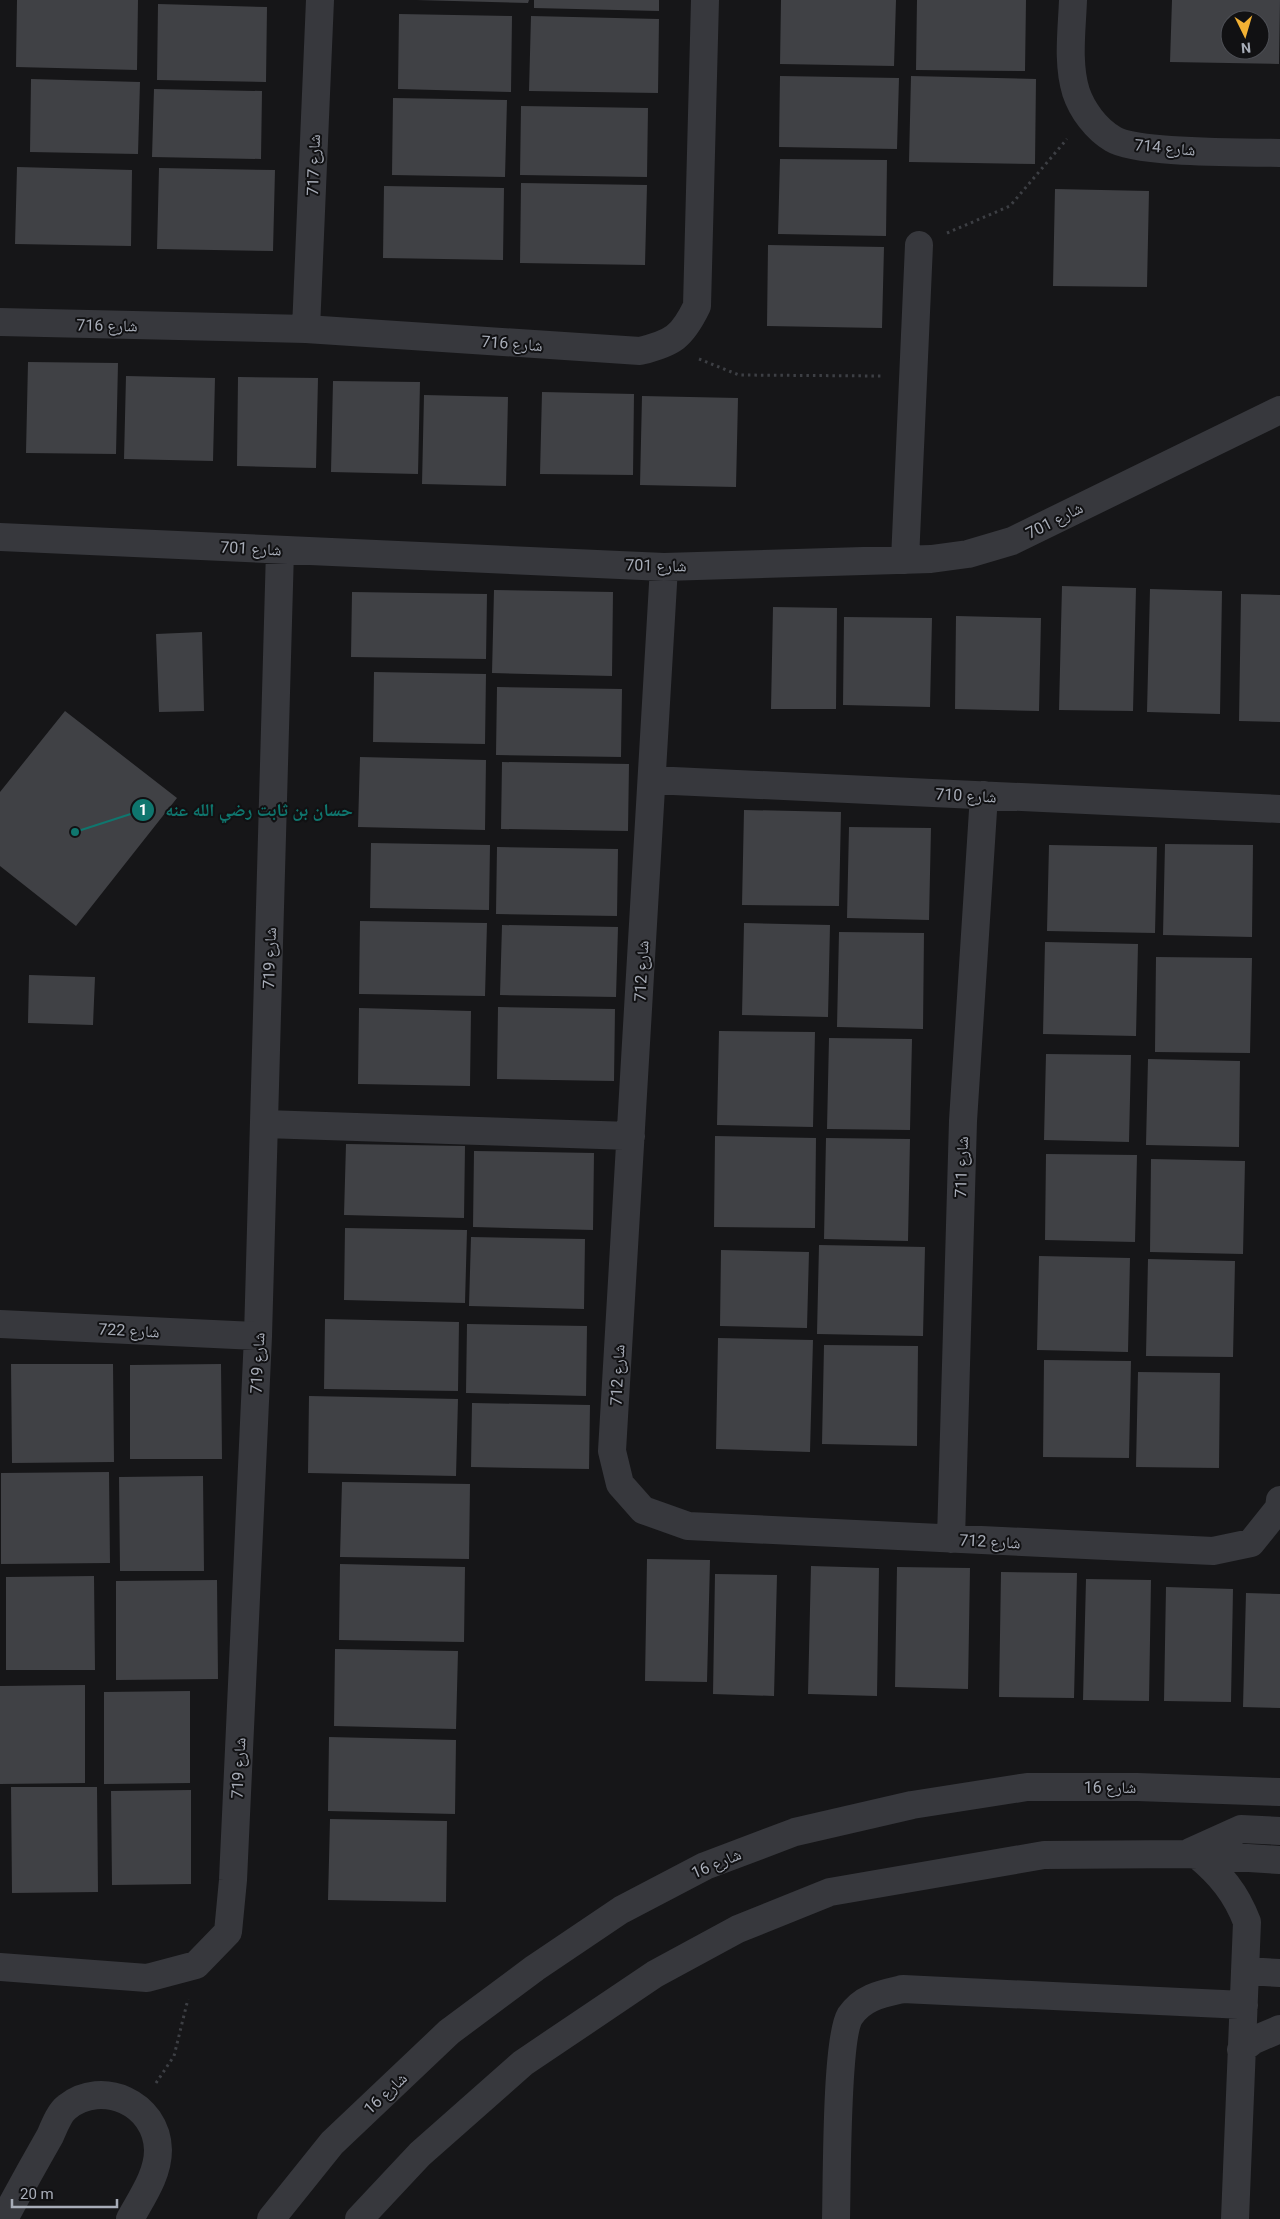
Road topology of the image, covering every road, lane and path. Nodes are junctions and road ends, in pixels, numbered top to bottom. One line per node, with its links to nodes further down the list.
1 (320, 0): 8 (street, شارع 717)
2 (705, 0): 9 (street, شارع 716)
3 (1073, 0): 4 (street, شارع 714)
4 (1087, 115): 5 (street, شارع 714); 6 (path)
5 (1280, 153)
6 (919, 245): 10 (street)
7 (0, 322): 8 (street, شارع 716)
8 (306, 329): 9 (street, شارع 716)
9 (666, 345): 10 (path)
10 (913, 376): 14 (street)
11 (1280, 410): 14 (street, شارع 701)
12 (0, 537): 13 (street, شارع 701)
13 (280, 550): 15 (street, شارع 701); 19 (street, شارع 719)
14 (905, 560): 15 (street, شارع 701)
15 (664, 567): 16 (street, شارع 712)
16 (652, 780): 17 (street, شارع 710); 20 (street, شارع 712)
17 (984, 795): 18 (street, شارع 710); 24 (street, شارع 711)
18 (1280, 809)
19 (264, 1124): 20 (street); 22 (street, شارع 719)
20 (631, 1136): 24 (street, شارع 712)
21 (0, 1324): 22 (street, شارع 722)
22 (258, 1336): 29 (street, شارع 719)
23 (1280, 1500): 24 (street, شارع 712)
24 (951, 1539)
25 (1280, 1792): 39 (street, شارع 16)
26 (1280, 1831): 27 (street)
27 (1191, 1854): 28 (street); 31 (street); 40 (street)
28 (1280, 1860)
29 (196, 1965): 30 (street); 36 (path)
30 (0, 1967)
31 (1245, 1971): 32 (street); 33 (street)
32 (1280, 1973)
33 (1244, 2005): 35 (street); 41 (street)
34 (1280, 2029): 35 (street)
35 (1241, 2050): 42 (street)
36 (139, 2108): 37 (street); 38 (street)
37 (4, 2219)
38 (130, 2219)
39 (272, 2219)
40 (359, 2219)
41 (836, 2219)
42 (1235, 2219)

